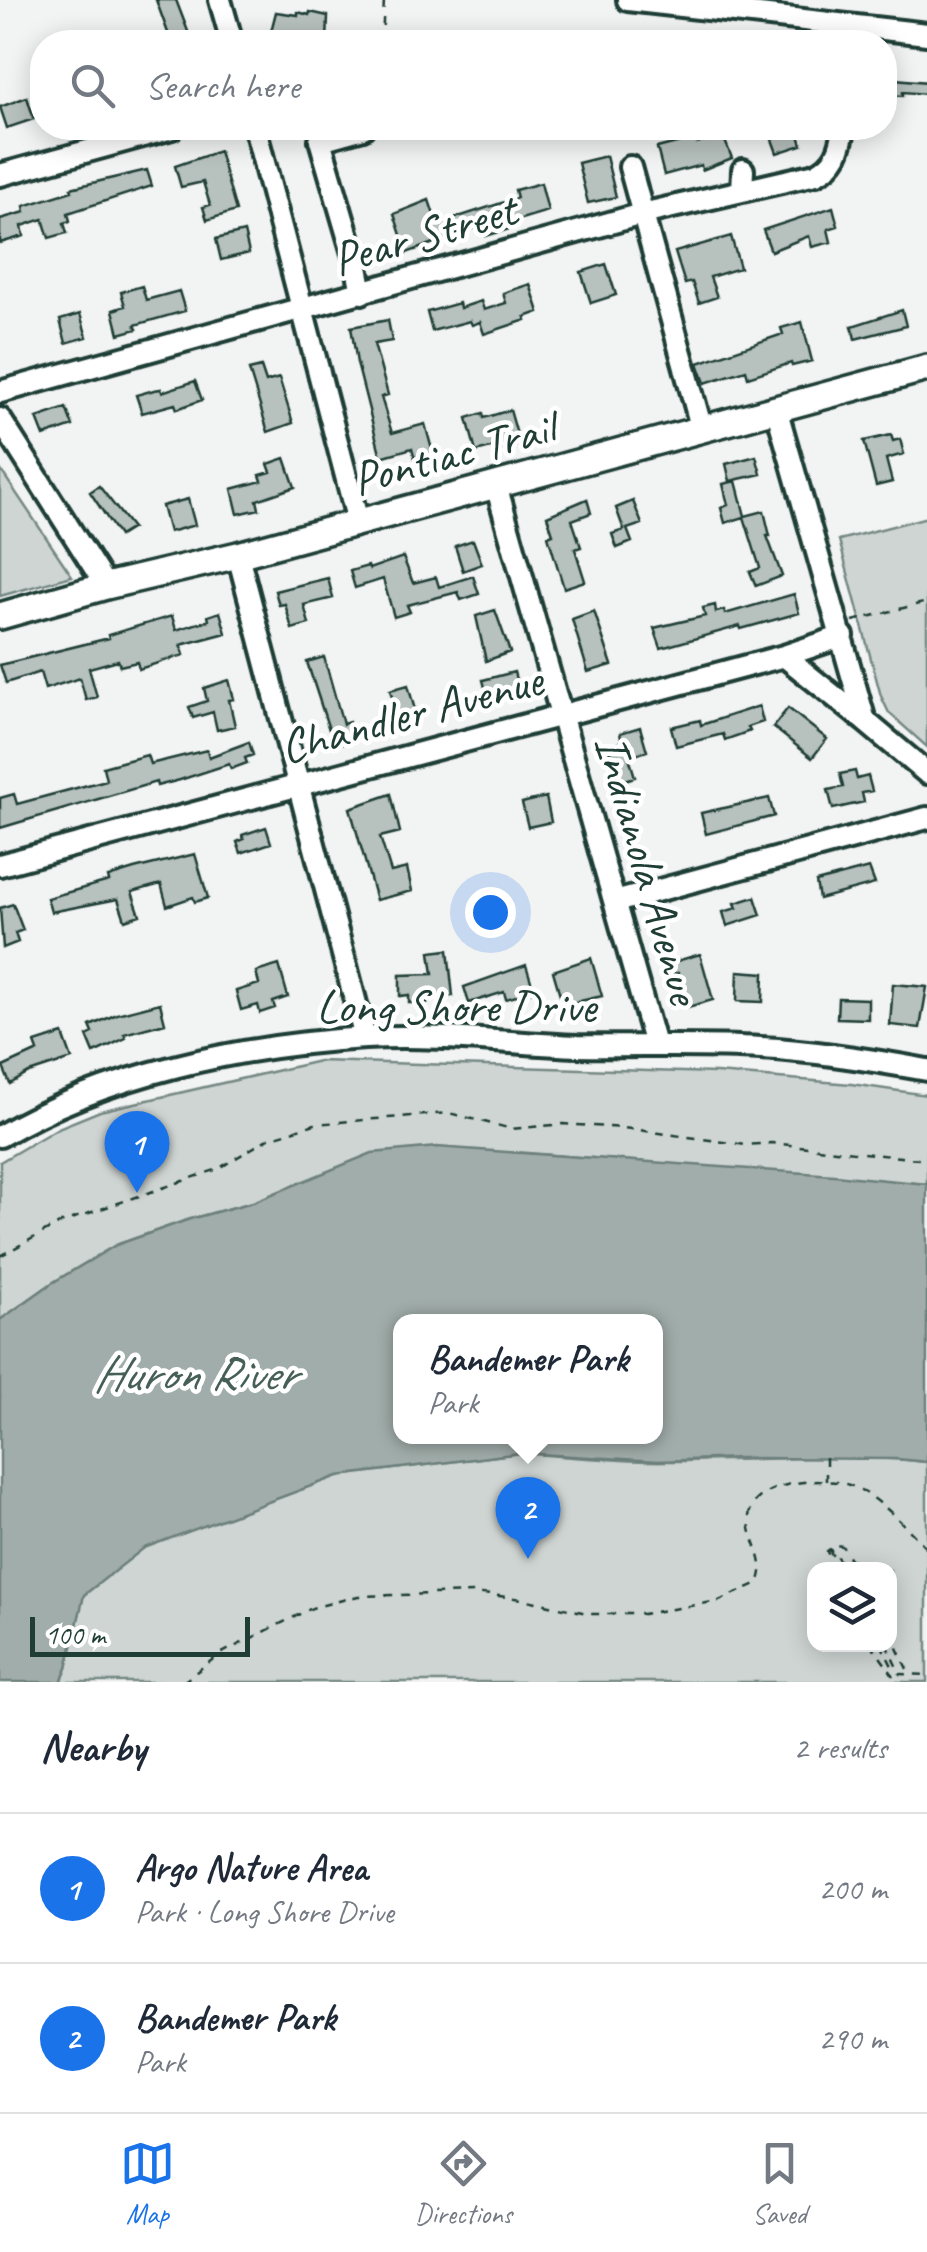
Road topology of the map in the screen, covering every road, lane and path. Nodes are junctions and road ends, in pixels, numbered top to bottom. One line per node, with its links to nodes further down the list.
1 (220, 0): 5 (street)
2 (384, 0): 6 (path)
3 (628, 0): 4 (street)
4 (792, 9): 7 (street)
5 (229, 30)
6 (383, 30)
7 (845, 30)
8 (897, 34): 9 (street)
9 (927, 34)
10 (128, 140): 16 (street)
11 (258, 140): 20 (street)
12 (320, 140): 19 (street)
13 (841, 140): 17 (street, Pear Street)
14 (630, 167): 18 (street)
15 (743, 170): 17 (street)
16 (0, 175)
17 (742, 191): 18 (street, Pear Street)
18 (642, 214): 19 (street, Pear Street); 25 (street)
19 (362, 293): 20 (street, Pear Street)
20 (303, 310): 22 (street, Pear Street); 27 (street)
21 (927, 368): 23 (main road, Pontiac Trail)
22 (0, 392)
23 (776, 408): 25 (main road, Pontiac Trail); 32 (street)
24 (0, 420): 29 (street)
25 (702, 430): 26 (main road, Pontiac Trail)
26 (496, 485): 27 (main road, Pontiac Trail); 34 (street, Indianola Avenue)
27 (358, 522): 28 (main road, Pontiac Trail)
28 (238, 556): 29 (main road, Pontiac Trail); 37 (street)
29 (106, 586): 31 (main road, Pontiac Trail)
30 (927, 602): 32 (path)
31 (0, 616)
32 (847, 628): 33 (street, Chandler Avenue); 35 (street)
33 (784, 656): 34 (street, Chandler Avenue); 35 (street)
34 (562, 714): 37 (street, Chandler Avenue); 40 (street, Indianola Avenue)
35 (865, 721): 36 (street)
36 (927, 773)
37 (297, 785): 39 (street, Chandler Avenue); 41 (street)
38 (927, 818): 40 (street)
39 (0, 865)
40 (615, 902): 42 (street, Indianola Avenue)
41 (365, 1038): 42 (street, Long Shore Drive); 44 (street, Long Shore Drive)
42 (655, 1044): 43 (street, Long Shore Drive)
43 (927, 1070)
44 (0, 1136)
45 (927, 1160): 46 (path)
46 (0, 1256)
47 (826, 1453): 48 (path)
48 (826, 1482): 49 (path); 58 (path)
49 (927, 1548)
50 (830, 1562): 51 (path)
51 (853, 1562)
52 (897, 1648): 56 (path)
53 (876, 1652): 54 (path)
54 (887, 1652)
55 (888, 1652): 56 (path)
56 (905, 1674): 57 (path)
57 (927, 1676)
58 (183, 1682)

